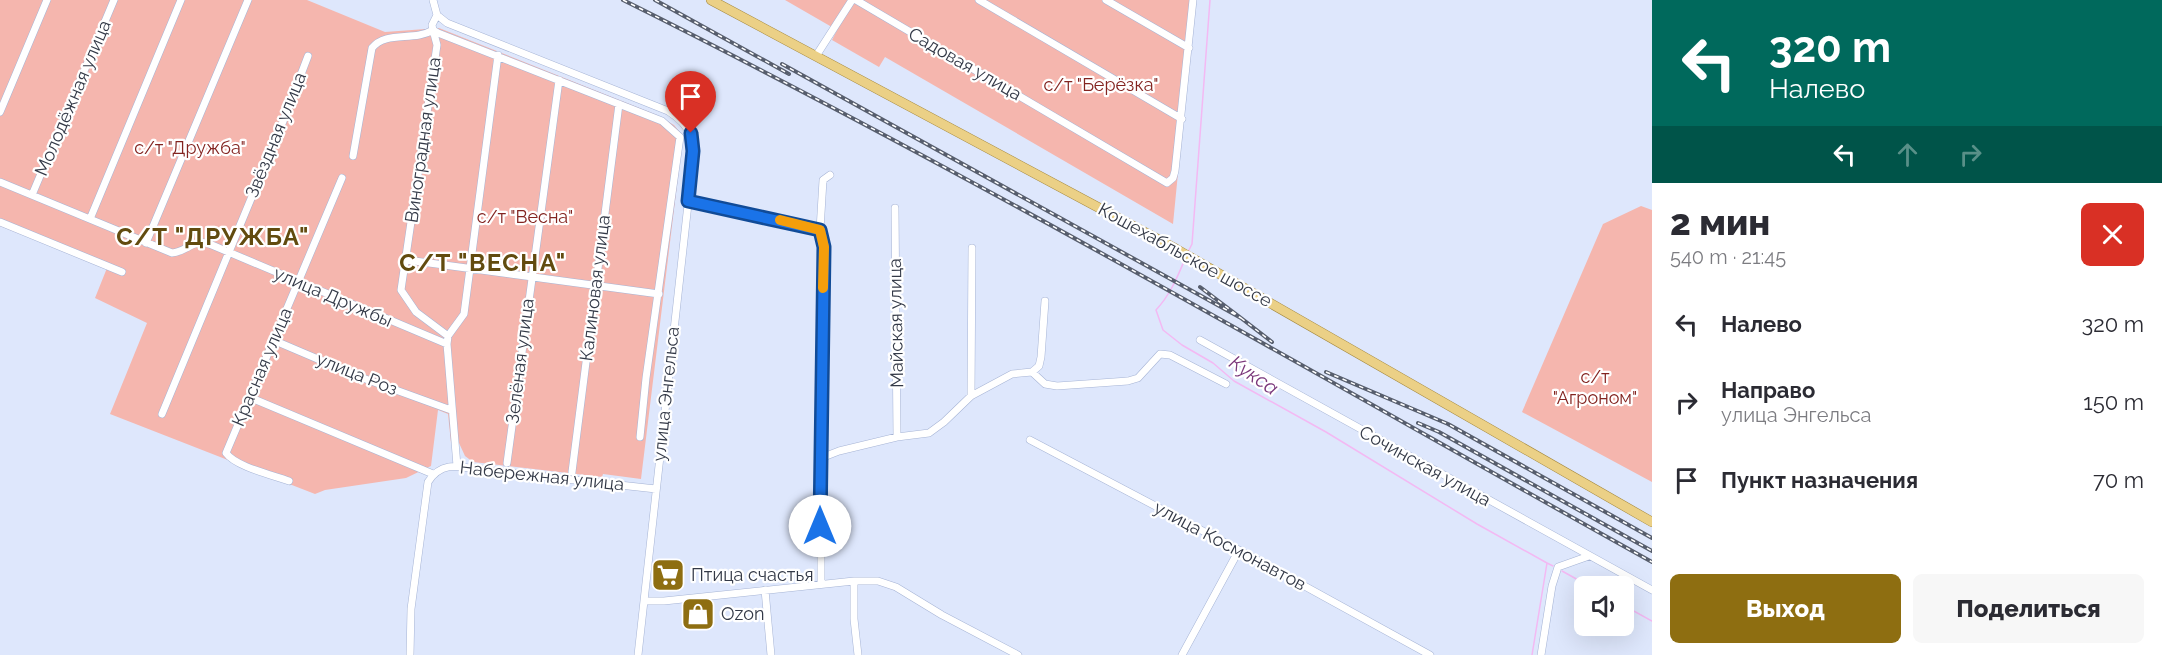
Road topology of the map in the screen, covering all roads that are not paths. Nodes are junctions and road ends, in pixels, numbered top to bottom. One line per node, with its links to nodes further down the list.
1 (48, 0): 19 (street)
2 (114, 0): 25 (street, Молодёжная улица)
3 (181, 0): 28 (street)
4 (248, 0): 31 (street)
5 (433, 0): 11 (street)
6 (711, 0): 16 (main road, Кошехабльское шоссе)
7 (854, 0): 16 (street); 20 (street, Садовая улица)
8 (979, 0): 20 (street)
9 (1106, 0): 13 (street)
10 (1193, 0): 13 (street)
11 (437, 15): 12 (street, Виноградная улица); 26 (street, улица Энгельса)
12 (433, 30): 14 (street); 21 (street); 34 (street, Виноградная улица)
13 (1189, 48): 20 (street)
14 (498, 55): 17 (street); 35 (street)
15 (308, 56): 33 (street, Звёздная улица)
16 (816, 56): 61 (main road, Кошехабльское шоссе)
17 (559, 80): 18 (street); 37 (street, Зелёная улица)
18 (620, 104): 39 (street, Калиновая улица); 40 (street)
19 (0, 112)
20 (1182, 119)
21 (353, 156)
22 (830, 175): 30 (street)
23 (342, 178): 38 (street, Красная улица)
24 (0, 182): 25 (street, улица Дружбы)
25 (32, 195): 28 (street, улица Дружбы)
26 (688, 201): 30 (street); 60 (street, улица Энгельса)
27 (895, 208): 52 (street, Майская улица)
28 (90, 219): 31 (street, улица Дружбы)
29 (0, 222): 36 (street)
30 (820, 230): 54 (street)
31 (146, 243): 33 (street, улица Дружбы)
32 (972, 248): 47 (street)
33 (229, 253): 38 (street, улица Дружбы); 50 (street, Звёздная улица)
34 (407, 260): 35 (street); 43 (street, Виноградная улица)
35 (470, 269): 37 (street); 43 (street)
36 (122, 272)
37 (531, 276): 39 (street); 55 (street, Зелёная улица)
38 (297, 282): 42 (street, Красная улица); 43 (street, улица Дружбы)
39 (596, 285): 40 (street); 57 (street, Калиновая улица)
40 (659, 294): 51 (street)
41 (1045, 301): 45 (street)
42 (273, 340): 48 (street, Красная улица); 49 (street, улица Роз)
43 (447, 340): 49 (street)
44 (1200, 340): 63 (street, Сочинская улица)
45 (1032, 372): 46 (street); 47 (street)
46 (1226, 384)
47 (970, 396): 52 (street)
48 (249, 397): 58 (street); 59 (street, Красная улица)
49 (451, 410): 56 (street)
50 (162, 414)
51 (640, 437)
52 (897, 437): 54 (street)
53 (1030, 440): 62 (street, улица Космонавтов)
54 (821, 458): 65 (street)
55 (507, 463)
56 (457, 466): 58 (street, Набережная улица); 60 (street, Набережная улица)
57 (572, 472)
58 (433, 474): 69 (street, Набережная улица)
59 (290, 481)
60 (656, 489): 68 (street, улица Энгельса)
61 (1652, 522)
62 (1239, 550): 74 (street); 75 (street, улица Космонавтов)
63 (1588, 556): 67 (street, Сочинская улица); 76 (street)
64 (854, 581): 65 (street); 72 (street); 73 (street)
65 (822, 584): 66 (street)
66 (765, 590): 68 (street); 71 (street)
67 (1652, 590)
68 (645, 601): 70 (street, улица Энгельса)
69 (410, 655)
70 (638, 655)
71 (771, 655)
72 (858, 655)
73 (1018, 655)
74 (1182, 655)
75 (1430, 655)
76 (1541, 655)

